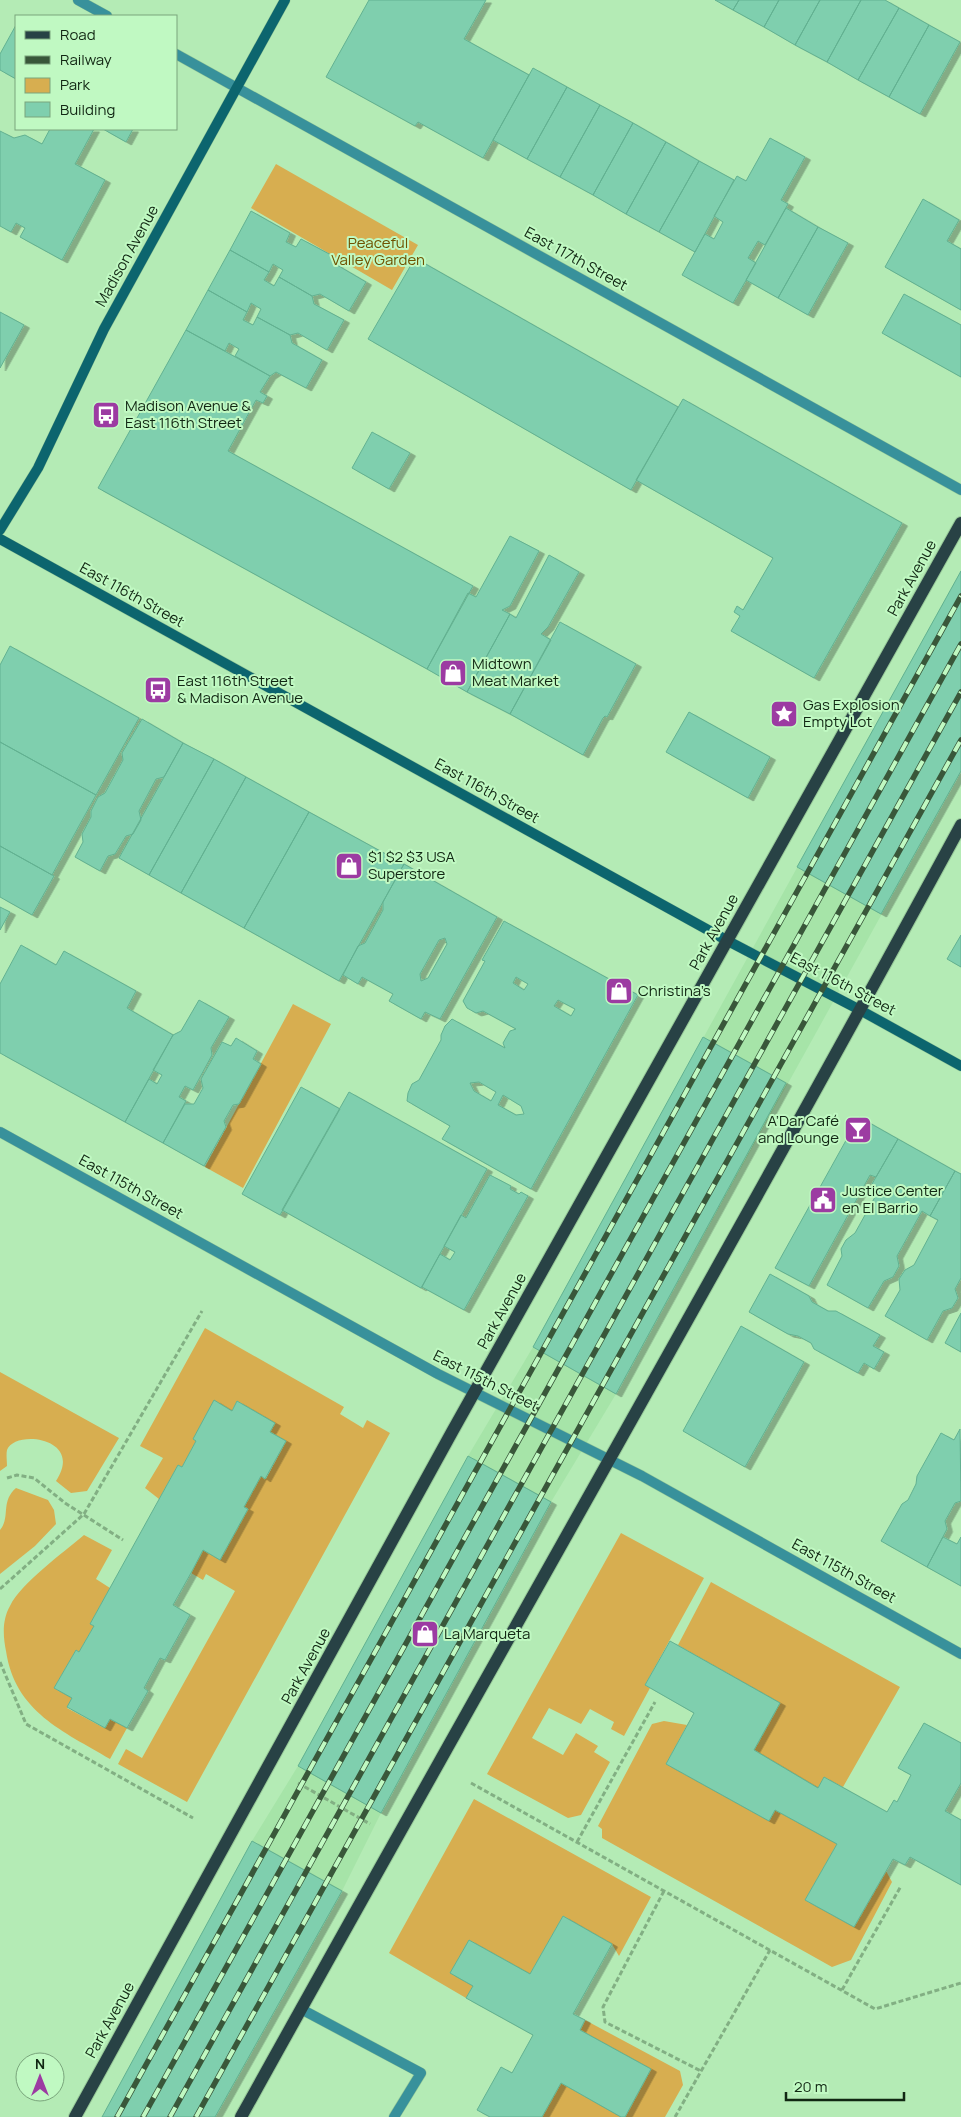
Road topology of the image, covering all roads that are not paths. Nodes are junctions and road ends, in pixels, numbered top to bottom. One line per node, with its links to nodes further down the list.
1 (78, 0): 3 (street)
2 (285, 0): 5 (street, Madison Avenue)
3 (105, 15)
4 (178, 55): 5 (street, East 117th Street)
5 (236, 88): 6 (street, East 117th Street); 8 (street, Madison Avenue)
6 (961, 490)
7 (961, 523): 11 (main road, Park Avenue)
8 (0, 530)
9 (0, 539): 11 (street, East 116th Street)
10 (961, 825): 12 (main road)
11 (728, 941): 12 (street, East 116th Street); 15 (main road, Park Avenue)
12 (860, 1010): 13 (street, East 116th Street); 16 (main road)
13 (961, 1066)
14 (0, 1132): 15 (street, East 115th Street)
15 (474, 1393): 16 (street, East 115th Street); 19 (main road, Park Avenue)
16 (609, 1460): 17 (street, East 115th Street); 18 (main road)
17 (961, 1654)
18 (301, 2009): 20 (main road); 21 (street)
19 (75, 2117)
20 (241, 2117)
21 (394, 2117)

